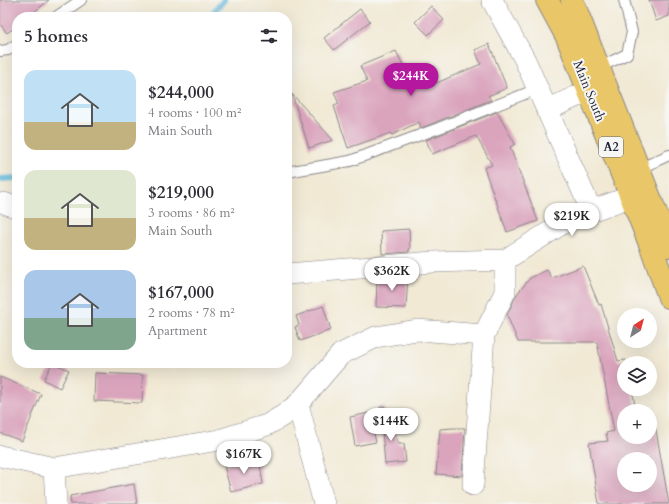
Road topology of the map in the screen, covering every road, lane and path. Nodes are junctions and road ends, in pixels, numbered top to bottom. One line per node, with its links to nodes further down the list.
1 (81, 0): 6 (lane)
2 (492, 0): 10 (street)
3 (547, 0): 11 (main road, Main South / A2)
4 (572, 0): 9 (main road, Main South / A2)
5 (624, 0): 9 (lane)
6 (63, 12)
7 (12, 47): 8 (lane)
8 (0, 51)
9 (598, 68): 14 (main road, Main South / A2)
10 (538, 89): 12 (street); 15 (lane)
11 (588, 91): 12 (street); 16 (main road, Main South / A2)
12 (547, 110): 17 (street)
13 (669, 155): 14 (lane)
14 (639, 168): 18 (main road, Main South / A2)
15 (292, 171)
16 (630, 197): 17 (street); 21 (main road, Main South / A2)
17 (591, 210): 19 (street)
18 (668, 241)
19 (505, 260): 20 (street); 22 (street)
20 (292, 274)
21 (669, 297)
22 (484, 335): 23 (street); 26 (street)
23 (298, 404): 25 (street); 28 (street)
24 (0, 456): 25 (street)
25 (54, 468): 27 (street)
26 (473, 485)
27 (56, 504)
28 (324, 504)

